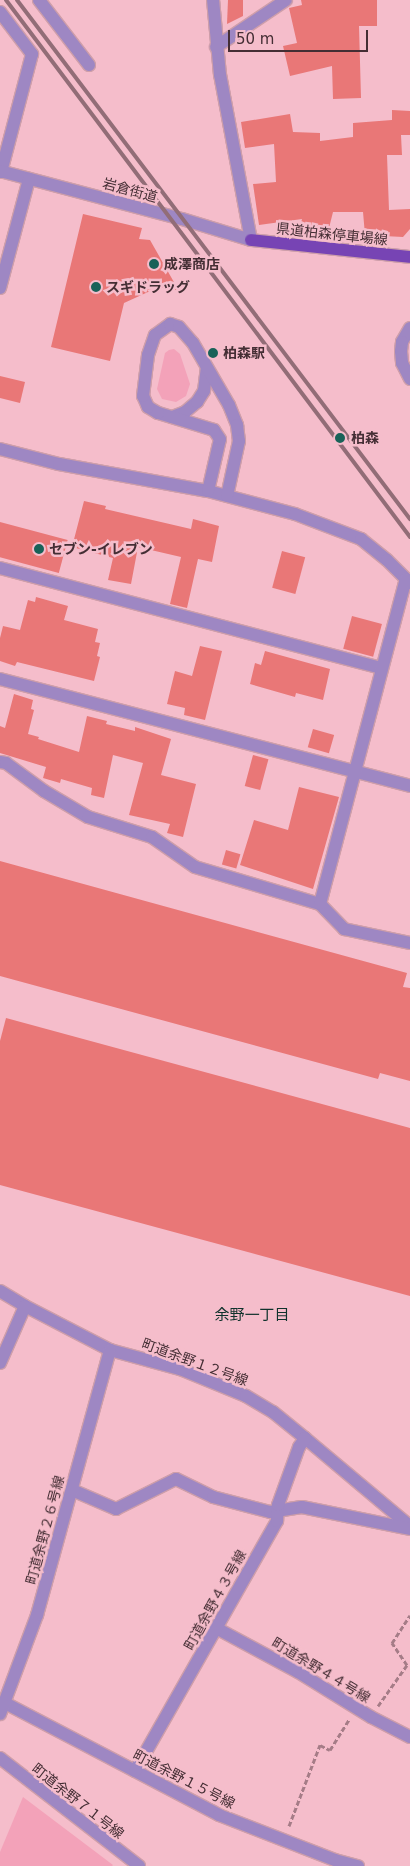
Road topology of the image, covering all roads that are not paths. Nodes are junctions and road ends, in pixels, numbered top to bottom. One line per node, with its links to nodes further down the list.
1 (39, 0): 6 (street)
2 (214, 0): 5 (street)
3 (286, 0): 5 (street)
4 (0, 12): 7 (street)
5 (216, 47): 9 (street)
6 (89, 65)
7 (1, 172): 8 (street, 岩倉街道)
8 (29, 179): 9 (street, 岩倉街道); 11 (street)
9 (251, 240): 10 (main road, 県道柏森停車場線)
10 (410, 257)
11 (0, 288)
12 (410, 328): 14 (street)
13 (207, 368): 15 (street); 15 (street); 18 (street)
14 (410, 379)
15 (172, 418): 17 (street)
16 (0, 449): 17 (street)
17 (208, 491): 18 (street)
18 (227, 496): 20 (street)
19 (0, 568): 21 (street)
20 (408, 581): 21 (street)
21 (382, 668): 24 (street)
22 (0, 678): 24 (street)
23 (0, 762): 26 (street)
24 (354, 772): 25 (street); 26 (street)
25 (410, 786)
26 (320, 904): 27 (street)
27 (410, 942)
28 (0, 1291): 29 (street, 町道余野１２号線)
29 (24, 1306): 30 (street, 町道余野１２号線); 31 (street)
30 (110, 1350): 32 (street, 町道余野１２号線); 33 (street, 町道余野２６号線)
31 (0, 1363)
32 (305, 1438): 34 (street, 町道余野４３号線); 35 (street, 町道余野１２号線)
33 (72, 1490): 34 (street); 37 (street, 町道余野２６号線)
34 (278, 1510): 35 (street); 36 (street, 町道余野４３号線)
35 (410, 1528)
36 (216, 1628): 38 (street, 町道余野４４号線); 40 (street, 町道余野４３号線)
37 (2, 1708): 40 (street, 町道余野１５号線)
38 (410, 1737)
39 (0, 1758): 41 (street, 町道余野７１号線)
40 (135, 1771): 42 (street, 町道余野１５号線)
41 (139, 1866)
42 (358, 1866)

